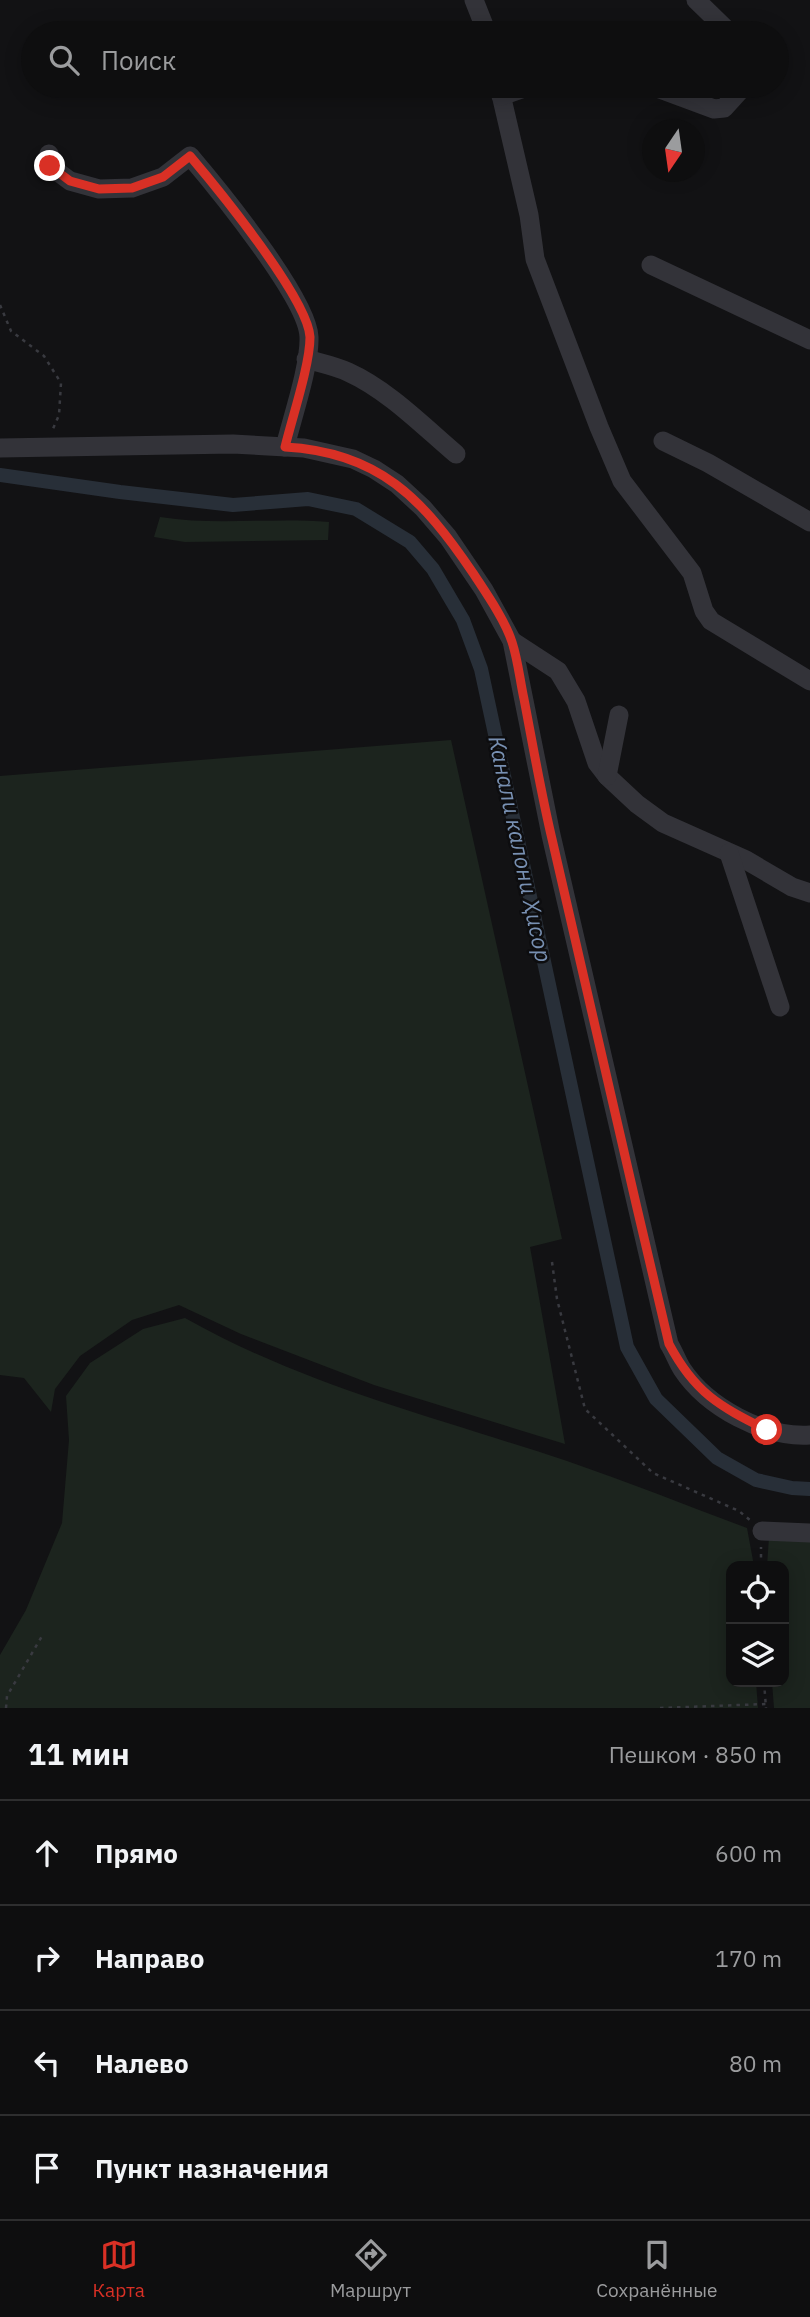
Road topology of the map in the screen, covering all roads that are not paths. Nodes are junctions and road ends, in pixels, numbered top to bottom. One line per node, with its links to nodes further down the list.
1 (474, 0): 3 (lane)
2 (696, 0): 4 (lane)
3 (482, 21)
4 (718, 21)
5 (502, 98): 18 (lane)
6 (684, 98): 7 (lane)
7 (733, 98)
8 (49, 154): 11 (lane)
9 (651, 265): 10 (lane)
10 (810, 340)
11 (306, 359): 13 (lane); 15 (lane)
12 (663, 441): 16 (lane)
13 (285, 447): 14 (lane); 17 (lane)
14 (0, 448)
15 (456, 454)
16 (810, 522)
17 (512, 641): 20 (lane); 24 (lane)
18 (810, 681)
19 (619, 715): 20 (lane)
20 (607, 776): 21 (lane)
21 (729, 853): 22 (lane); 23 (lane)
22 (810, 894)
23 (780, 1007)
24 (810, 1435)
25 (762, 1531): 26 (lane)
26 (810, 1533)

